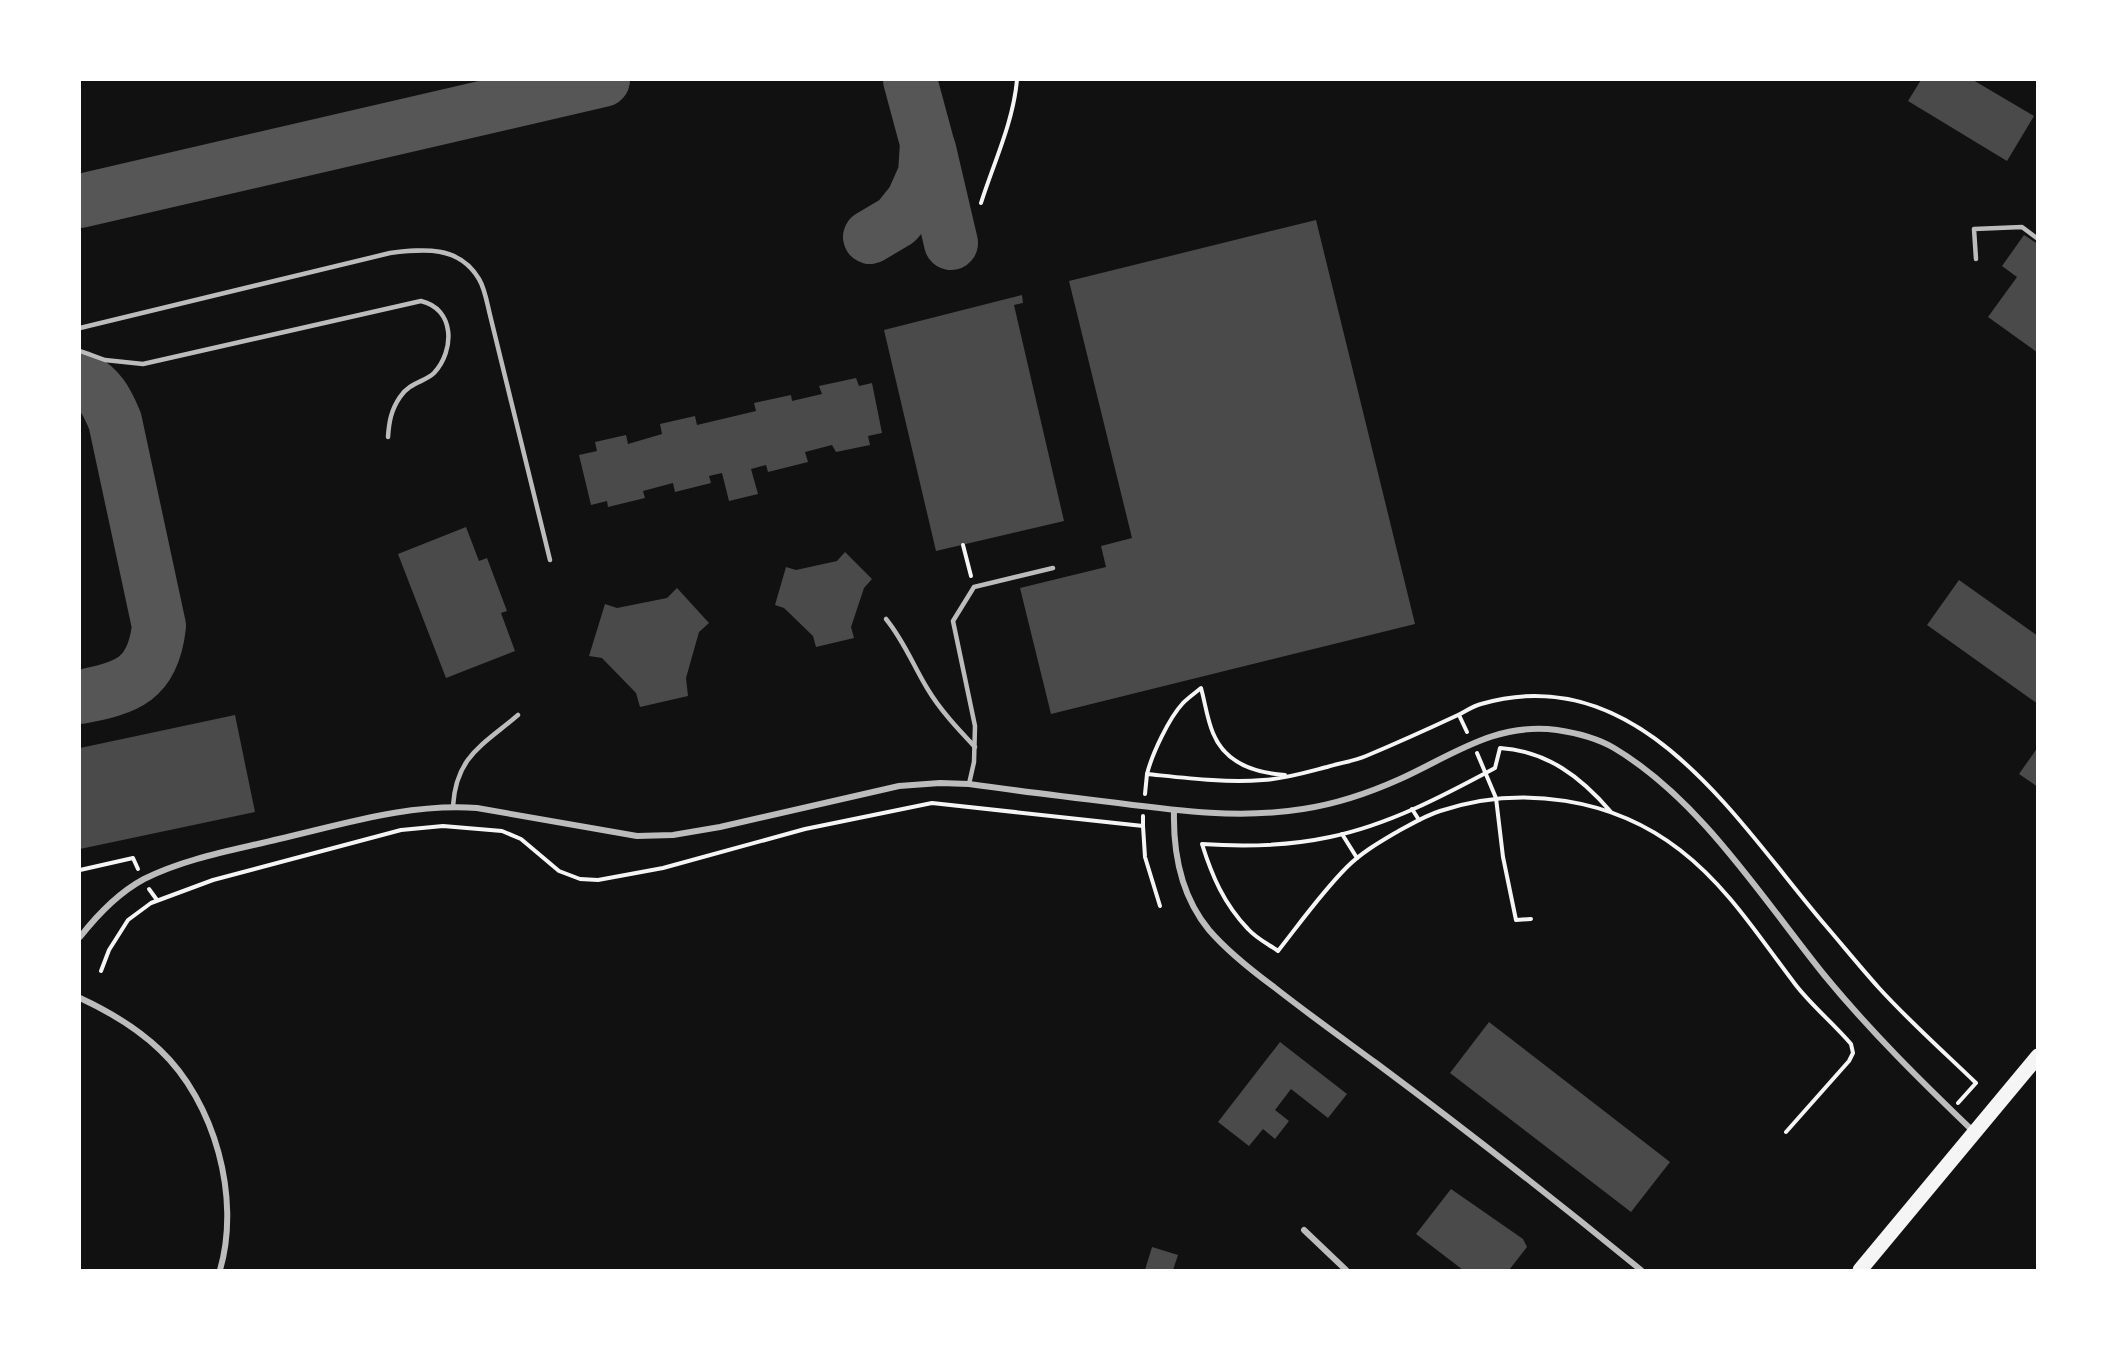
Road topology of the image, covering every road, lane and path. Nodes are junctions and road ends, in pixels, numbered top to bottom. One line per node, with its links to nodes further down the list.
1 (1017, 80): 2 (path)
2 (981, 202)
3 (2037, 239): 4 (lane)
4 (1976, 259)
5 (80, 328): 9 (lane)
6 (80, 351): 7 (lane)
7 (387, 437)
8 (963, 545): 11 (path)
9 (550, 560)
10 (1053, 568): 11 (lane)
11 (974, 587): 16 (lane)
12 (886, 619): 16 (lane)
13 (1459, 714): 15 (path); 19 (path); 40 (path)
14 (518, 715): 22 (lane)
15 (1472, 743): 17 (path); 25 (street); 40 (street)
16 (975, 747): 20 (lane)
17 (1486, 772): 21 (path); 24 (path); 26 (path)
18 (1147, 774): 19 (path); 19 (path); 23 (path)
19 (1292, 775)
20 (969, 784): 22 (street); 23 (street)
21 (1496, 798): 26 (path); 27 (path); 35 (path)
22 (453, 806): 32 (street)
23 (1143, 807): 25 (street); 28 (path)
24 (1412, 809): 27 (path); 29 (path)
25 (1174, 811): 46 (street)
26 (1611, 812): 41 (path)
27 (1419, 820): 30 (path)
28 (1143, 826): 33 (path); 34 (path)
29 (1342, 834): 30 (path); 30 (path)
30 (1357, 858)
31 (80, 870): 32 (path)
32 (143, 880): 33 (path); 36 (street)
33 (157, 900): 37 (path)
34 (1160, 906)
35 (1531, 920)
36 (80, 937)
37 (101, 971)
38 (80, 998): 44 (street)
39 (2037, 1056): 42 (main road)
40 (1951, 1110): 42 (street)
41 (1786, 1131)
42 (1974, 1132): 47 (main road)
43 (1304, 1230): 45 (street)
44 (220, 1270)
45 (1346, 1270)
46 (1641, 1270)
47 (1860, 1270)

